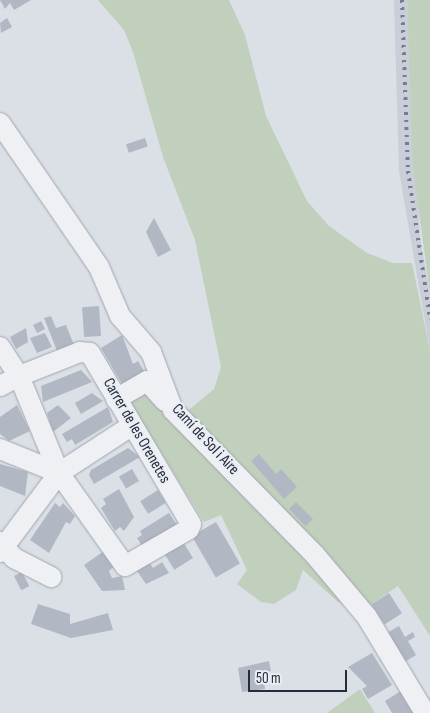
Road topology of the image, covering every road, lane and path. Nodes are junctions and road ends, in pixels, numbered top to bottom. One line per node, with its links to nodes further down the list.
1 (0, 123): 6 (street, Camí de Sol i Aire)
2 (1, 346): 3 (street)
3 (19, 376): 4 (street, Carrer de les Orenetes); 5 (street, Carrer de les Orenetes); 9 (street)
4 (0, 386)
5 (116, 399): 6 (street); 7 (street, Carrer de les Orenetes)
6 (171, 405): 12 (street, Camí de Sol i Aire)
7 (131, 426): 9 (street); 9 (street, Carrer de les Orenetes)
8 (0, 448): 9 (street)
9 (59, 473): 10 (street)
10 (2, 548): 11 (street)
11 (51, 577)
12 (425, 713)

